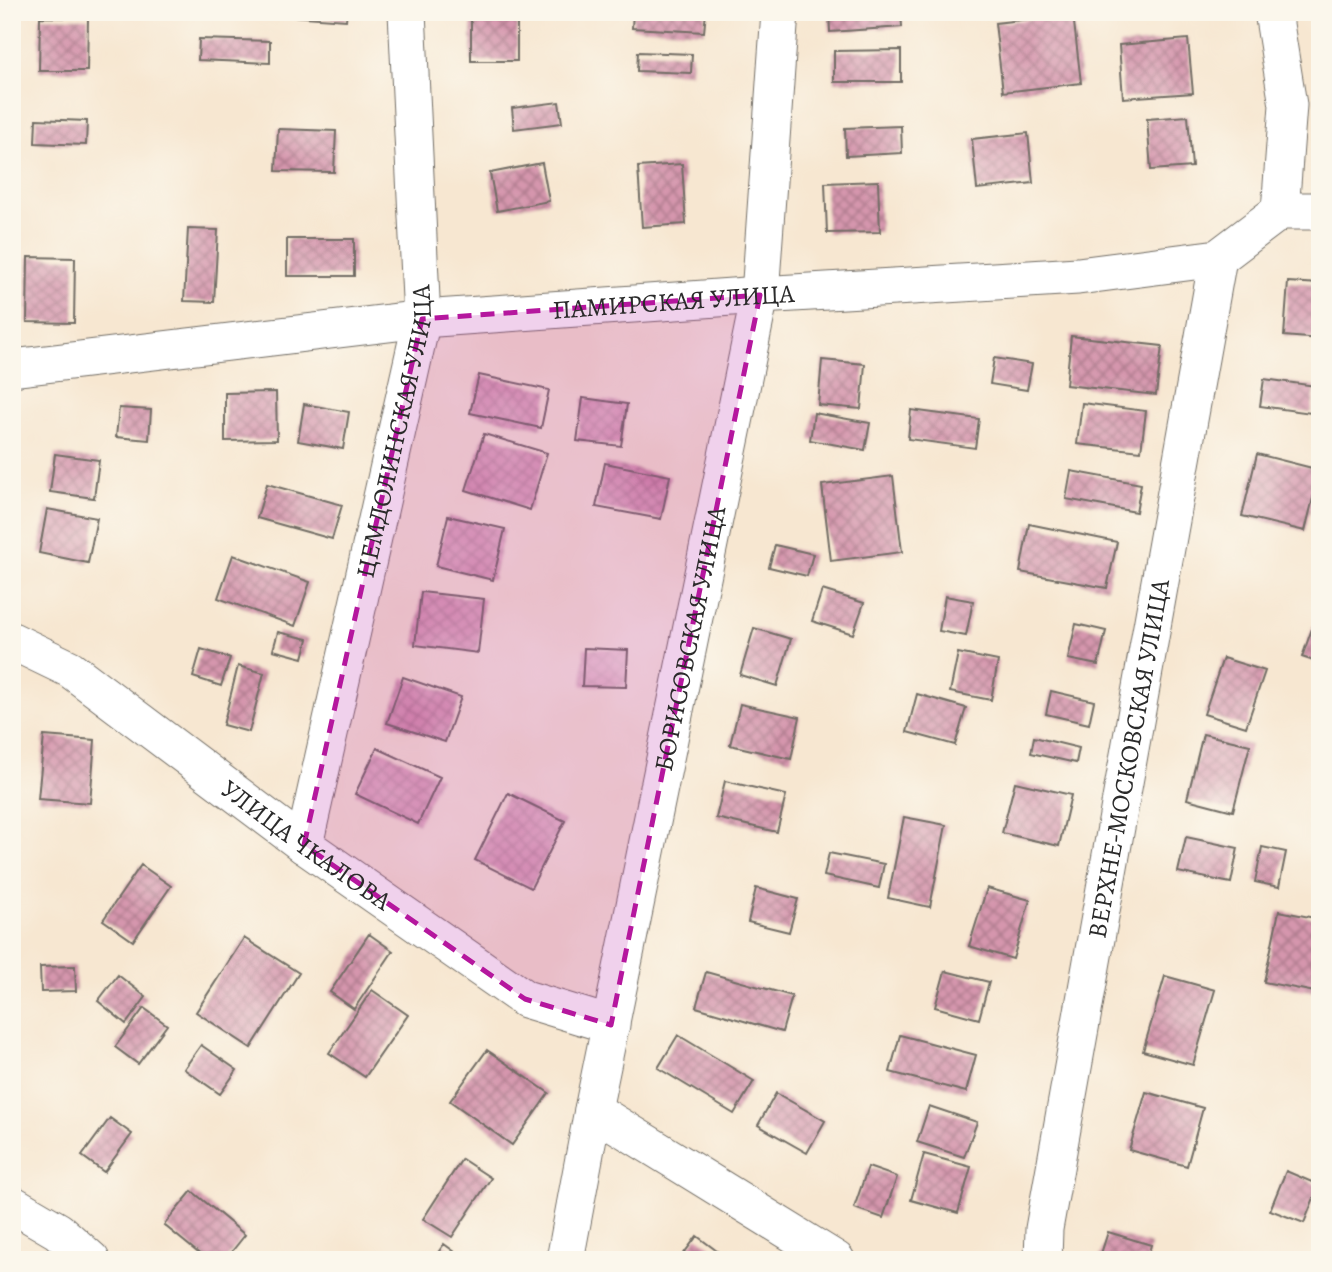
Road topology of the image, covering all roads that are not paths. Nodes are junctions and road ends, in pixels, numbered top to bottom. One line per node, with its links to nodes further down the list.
1 (407, 12): 8 (street, ЦЕМДОЛИНСКАЯ УЛИЦА)
2 (780, 12): 7 (street, БОРИСОВСКАЯ УЛИЦА)
3 (1273, 12): 4 (street)
4 (1280, 211): 5 (street); 6 (street)
5 (1320, 211)
6 (1219, 258): 7 (street, ПАМИРСКАЯ УЛИЦА); 18 (street, ВЕРХНЕ-МОСКОВСКАЯ УЛИЦА)
7 (760, 295): 8 (street, ПАМИРСКАЯ УЛИЦА); 12 (street, БОРИСОВСКАЯ УЛИЦА)
8 (422, 319): 9 (street, ПАМИРСКАЯ УЛИЦА); 11 (street, ЦЕМДОЛИНСКАЯ УЛИЦА)
9 (12, 368)
10 (12, 641): 11 (street, УЛИЦА ЧКАЛОВА)
11 (304, 845): 12 (street, УЛИЦА ЧКАЛОВА)
12 (611, 1025): 13 (street, БОРИСОВСКАЯ УЛИЦА)
13 (593, 1110): 16 (street, БОРИСОВСКАЯ УЛИЦА); 17 (street)
14 (12, 1204): 15 (street)
15 (91, 1260)
16 (565, 1260)
17 (836, 1260)
18 (1042, 1260)

